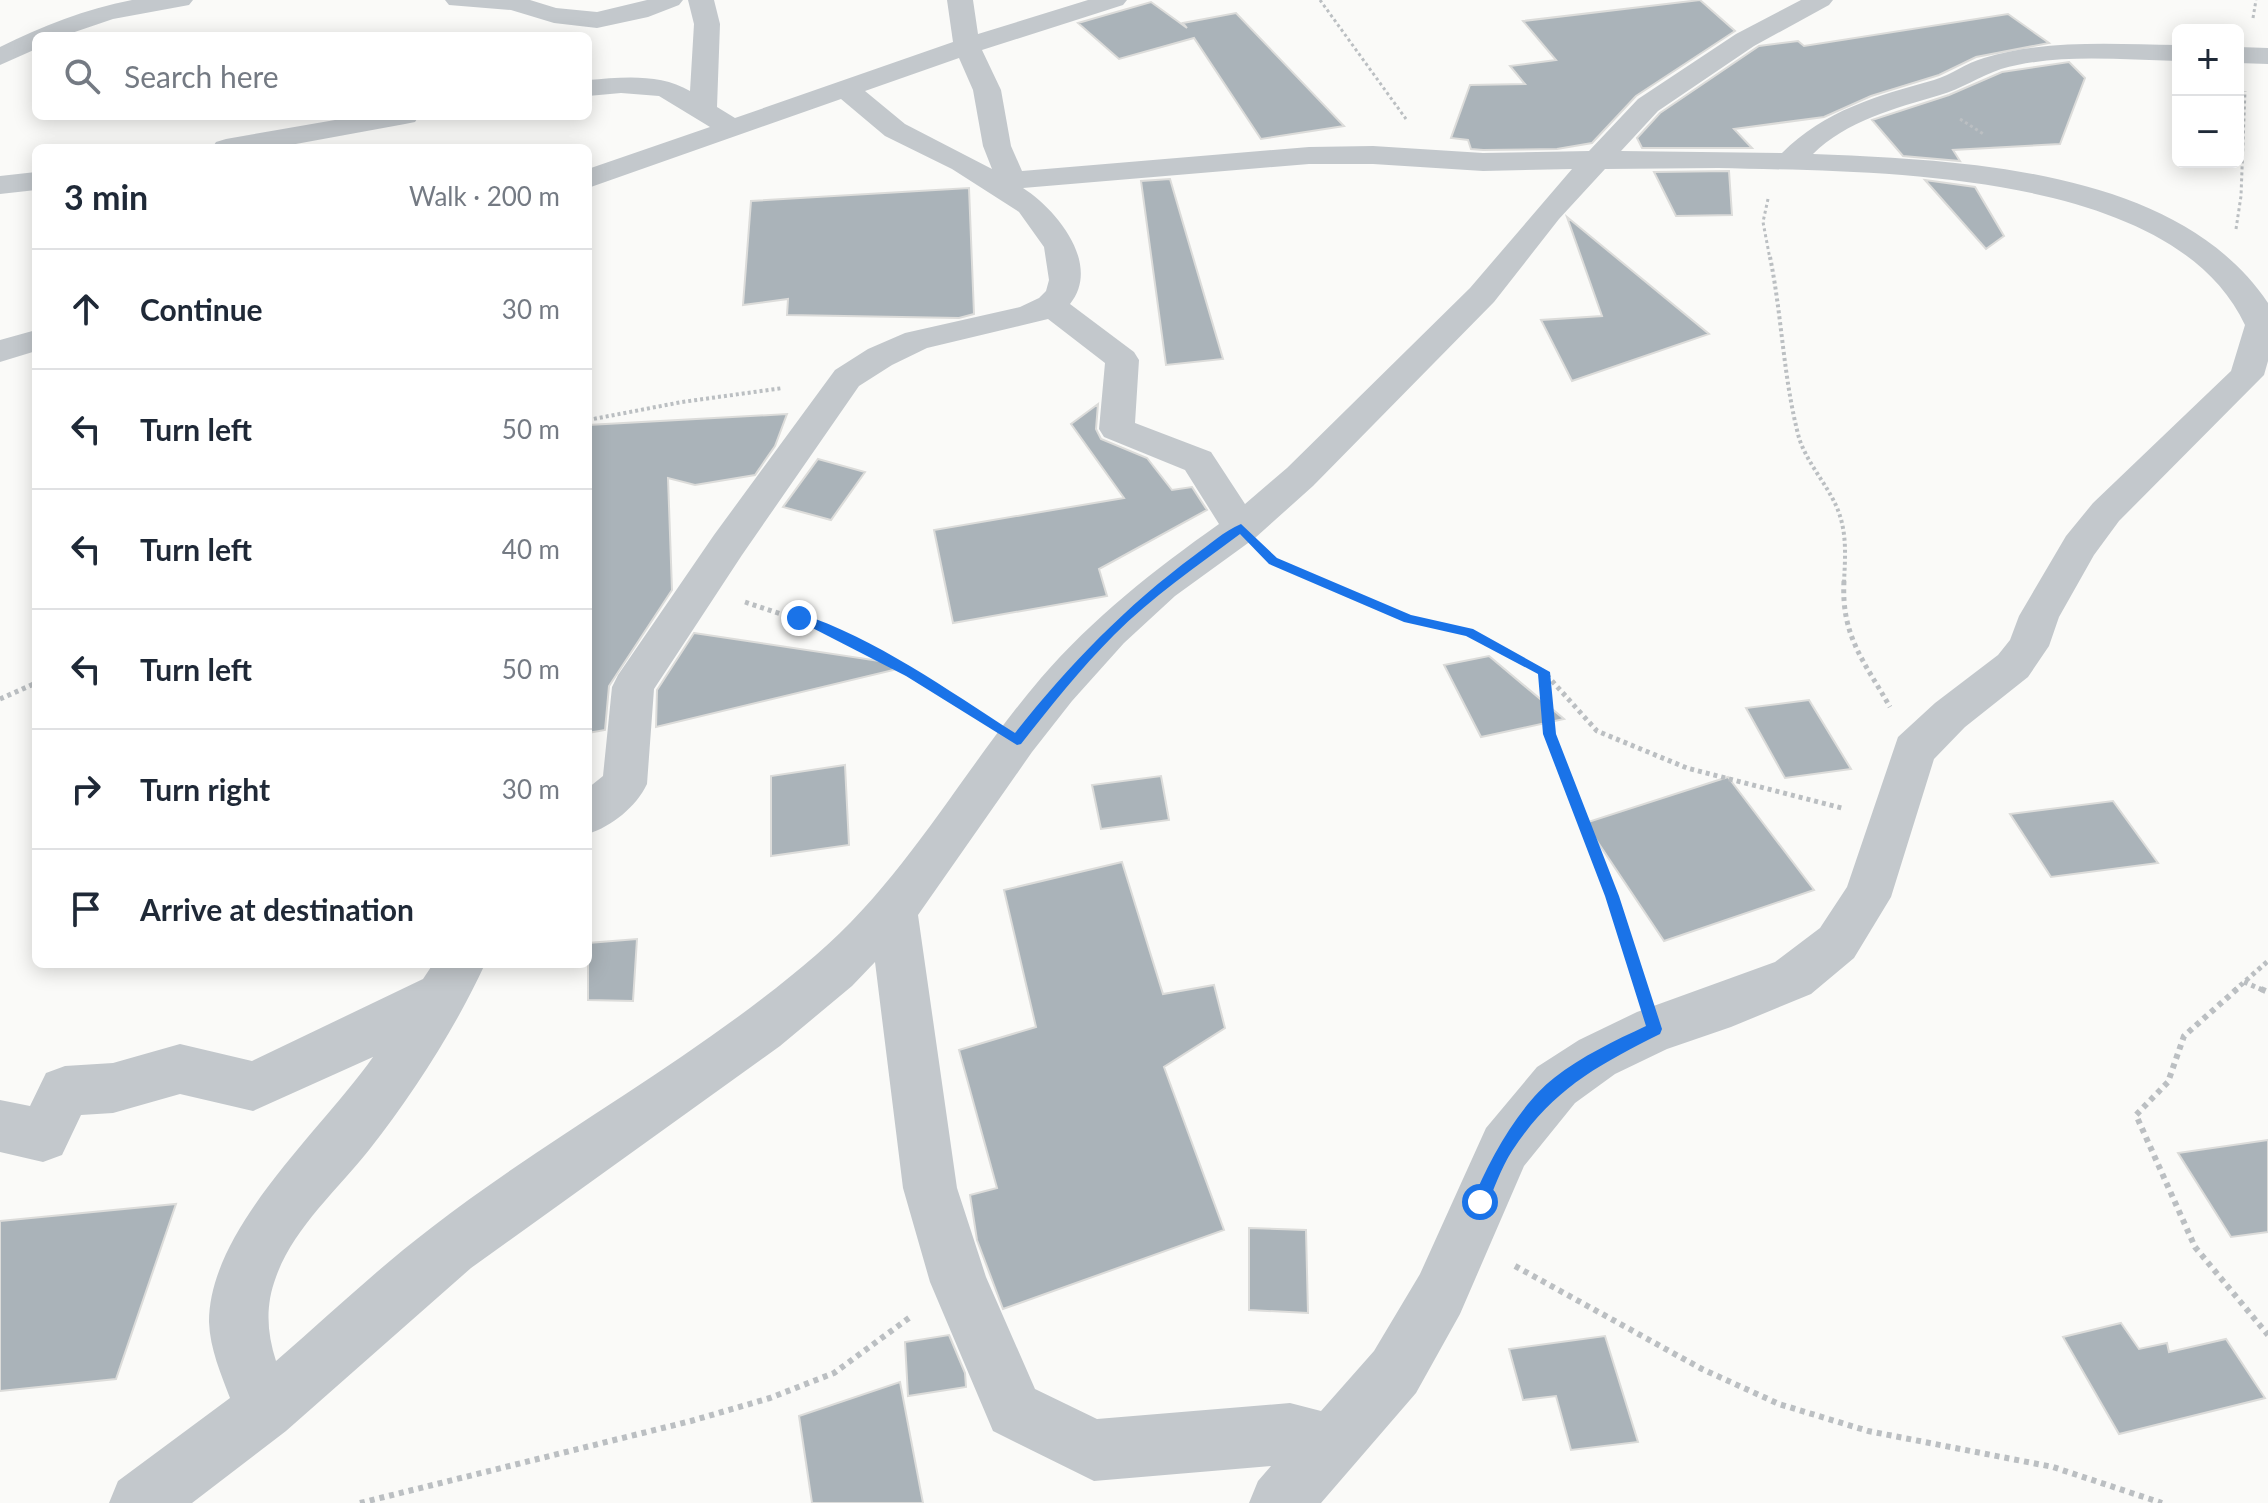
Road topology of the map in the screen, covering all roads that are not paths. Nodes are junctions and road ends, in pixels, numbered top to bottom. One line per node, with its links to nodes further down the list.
1 (180, 0): 7 (street)
2 (458, 0): 3 (street)
3 (670, 0)
4 (701, 0): 16 (street)
5 (960, 0): 11 (street)
6 (1114, 0): 11 (street)
7 (150, 2): 9 (street)
8 (1795, 3): 20 (street)
9 (50, 32)
10 (32, 41): 13 (street)
11 (967, 46): 15 (street); 24 (street)
12 (2172, 53): 21 (street)
13 (0, 57)
14 (592, 88): 16 (street)
15 (847, 90): 18 (street); 24 (street)
16 (703, 111): 18 (street)
17 (383, 120): 19 (street)
18 (731, 127): 22 (street)
19 (248, 144)
20 (1599, 157): 21 (street); 24 (street); 32 (street)
21 (1790, 161): 29 (street)
22 (592, 178)
23 (32, 181): 25 (street)
24 (1003, 182): 28 (street)
25 (0, 185)
26 (2230, 268): 27 (street)
27 (2268, 275)
28 (1051, 305): 32 (street); 33 (street)
29 (2265, 330): 38 (street)
30 (32, 341): 31 (street)
31 (0, 351)
32 (1241, 528): 34 (street)
33 (592, 812)
34 (893, 911): 37 (street); 38 (street)
35 (451, 979): 36 (street); 37 (street)
36 (0, 1126)
37 (265, 1410): 39 (street)
38 (1329, 1447): 40 (street)
39 (140, 1503)
40 (1280, 1503)

